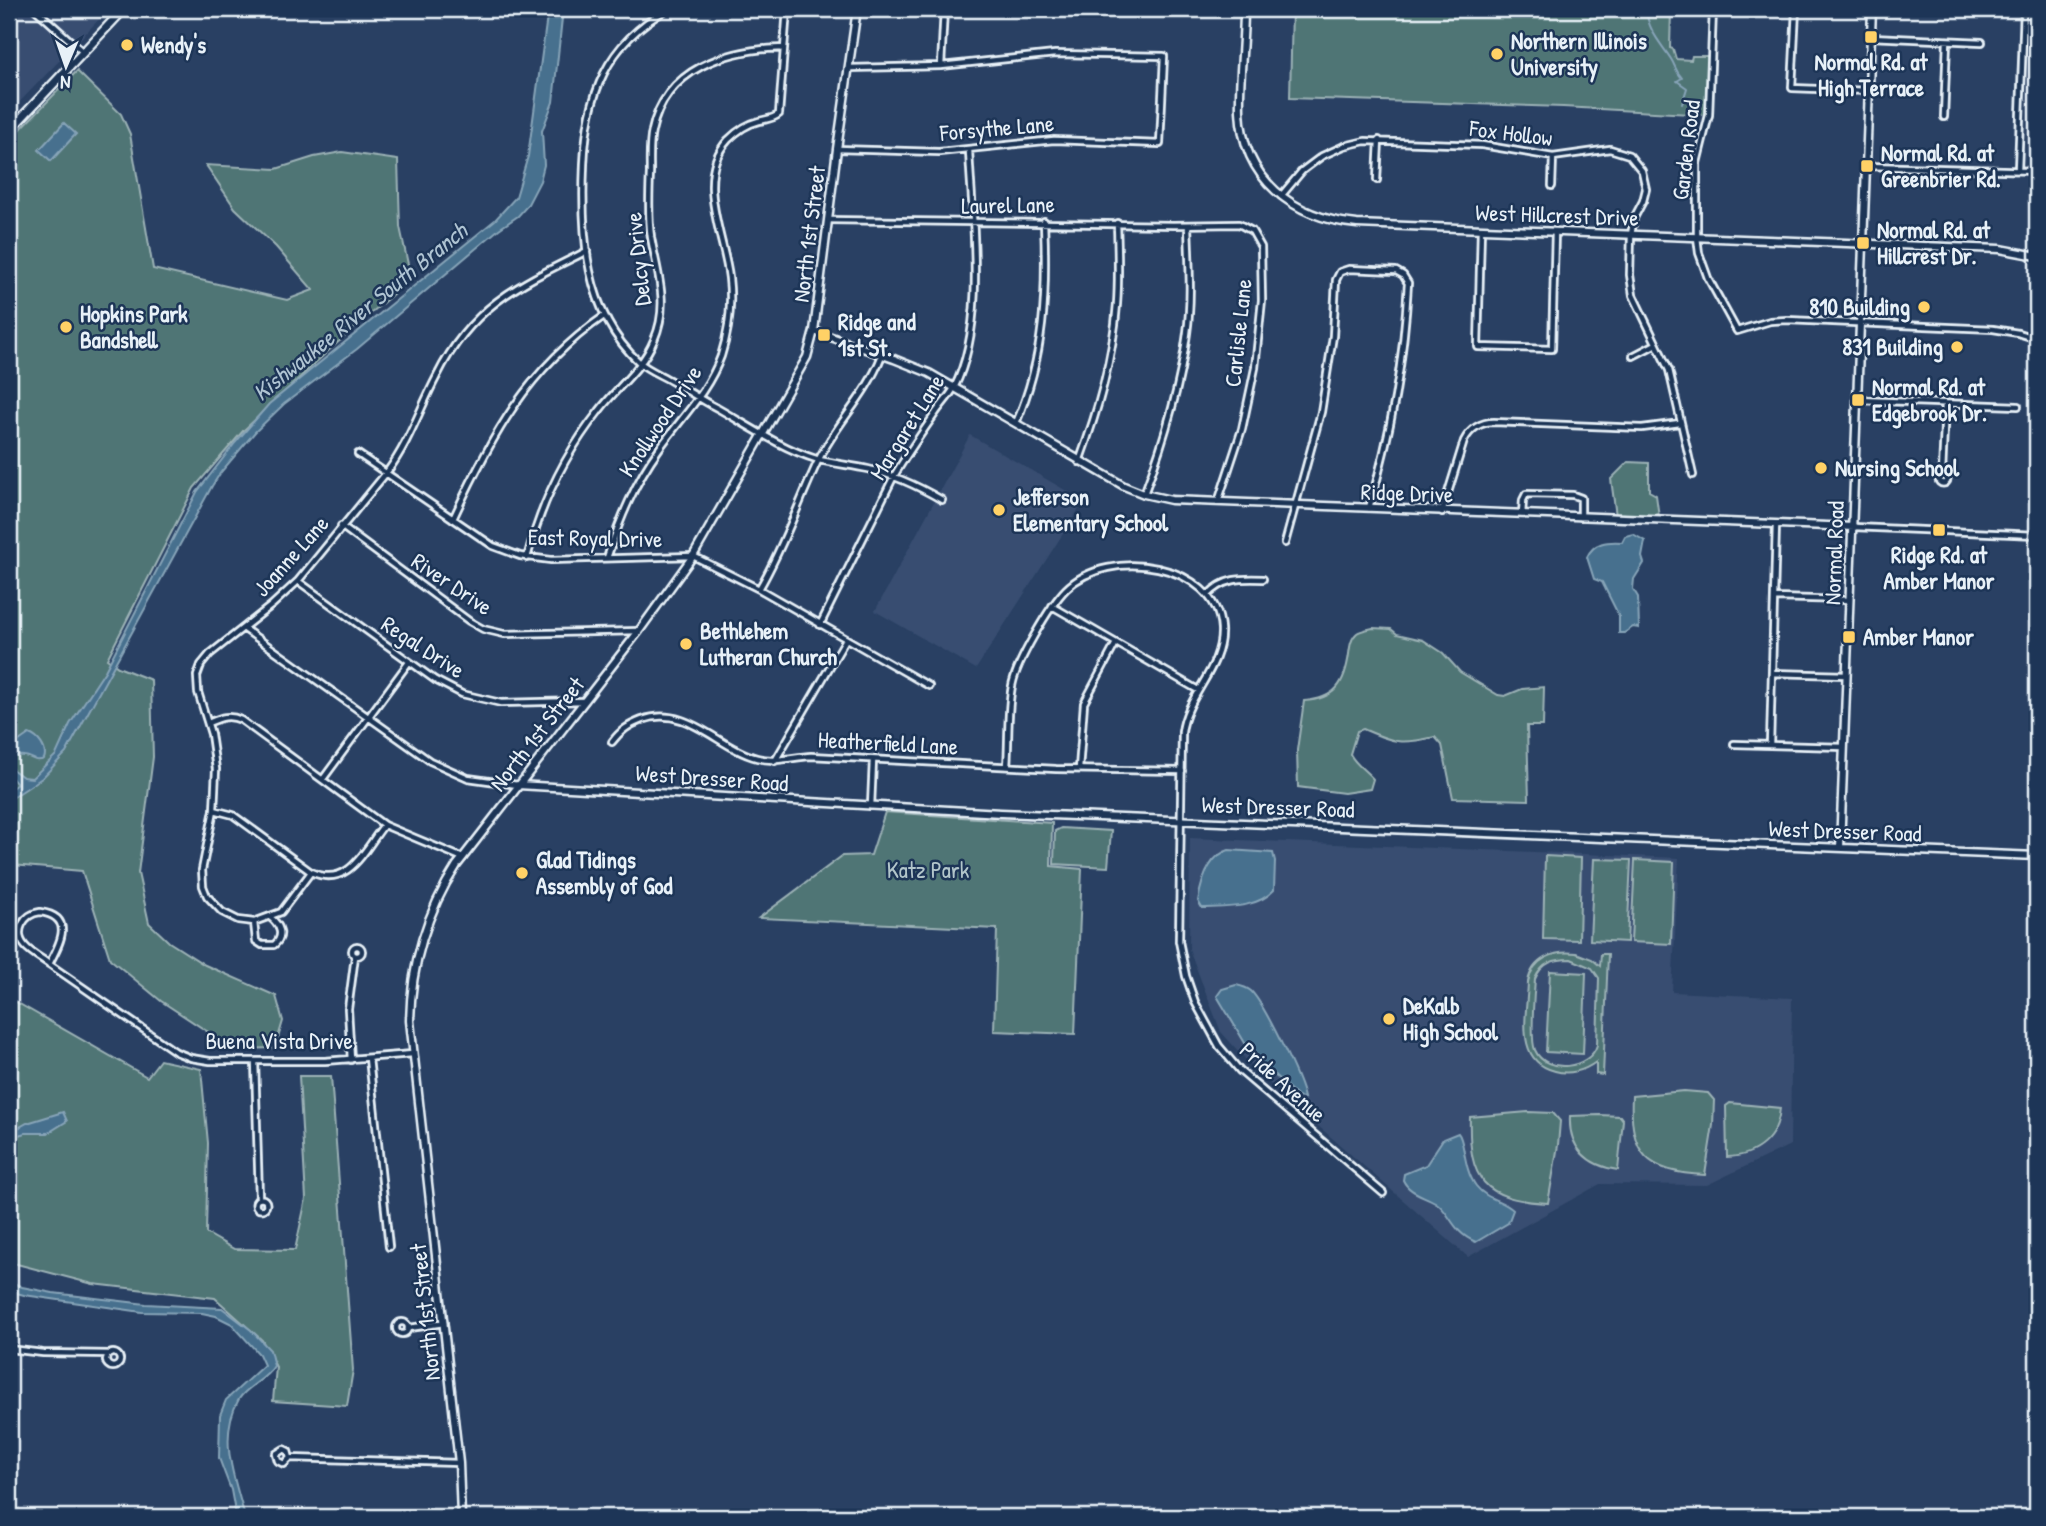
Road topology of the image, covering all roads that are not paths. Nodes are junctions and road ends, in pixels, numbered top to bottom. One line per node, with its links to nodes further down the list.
1 (35, 9): 16 (street)
2 (124, 9): 16 (main road)
3 (668, 9): 42 (street)
4 (787, 9): 15 (street)
5 (857, 9): 18 (street, North 1st Street)
6 (944, 9): 17 (street)
7 (1244, 9): 31 (street, West Hillcrest Drive)
8 (1713, 9): 40 (street, Garden Road)
9 (1796, 9): 19 (street)
10 (1872, 9): 12 (street, Normal Road)
11 (2024, 9): 27 (street)
12 (1871, 37): 13 (street); 19 (street, Normal Road)
13 (1947, 41): 14 (street); 20 (street)
14 (1982, 42)
15 (784, 48): 51 (street, Delcy Drive); 53 (street, Knollwood Drive)
16 (83, 52): 21 (main road)
17 (941, 66): 18 (street); 24 (street, Forsythe Lane)
18 (850, 68): 23 (street, North 1st Street)
19 (1869, 91): 26 (street, Normal Road)
20 (1944, 117)
21 (9, 131)
22 (1379, 140): 25 (street, Fox Hollow); 29 (street); 31 (street, Fox Hollow)
23 (837, 149): 24 (street, Forsythe Lane); 32 (street, North 1st Street)
24 (969, 150): 34 (street, Margaret Lane)
25 (1553, 157): 30 (street); 39 (street, Fox Hollow)
26 (1867, 166): 27 (street); 41 (street, Normal Road)
27 (2018, 170): 28 (street)
28 (2037, 171)
29 (1377, 180)
30 (1552, 186)
31 (1281, 196): 37 (street, West Hillcrest Drive)
32 (828, 220): 34 (street, Laurel Lane); 46 (street, North 1st Street)
33 (1044, 222): 34 (street, Laurel Lane); 35 (street, Laurel Lane); 58 (street)
34 (972, 223): 52 (street, Margaret Lane)
35 (1117, 223): 36 (street, Laurel Lane); 62 (street)
36 (1188, 225): 67 (street); 69 (street, Carlisle Lane)
37 (1481, 229): 38 (street, West Hillcrest Drive); 38 (street)
38 (1555, 232): 39 (street, West Hillcrest Drive)
39 (1632, 235): 40 (street, West Hillcrest Drive); 48 (street, Fox Hollow)
40 (1697, 237): 41 (street, West Hillcrest Drive); 45 (street, Garden Road)
41 (1863, 243): 43 (street, West Hillcrest Drive); 45 (street, Normal Road)
42 (587, 251): 44 (street); 63 (street, Joanne Lane)
43 (2037, 256)
44 (604, 316): 51 (street); 75 (street)
45 (1860, 324): 47 (street); 54 (street, Normal Road)
46 (814, 331): 49 (street, Ridge Drive); 59 (street, North 1st Street)
47 (2037, 339)
48 (1656, 344): 50 (street); 57 (street, Fox Hollow)
49 (882, 355): 52 (street, Ridge Drive); 61 (street)
50 (1633, 356)
51 (641, 364): 53 (street); 82 (street, Delcy Drive)
52 (954, 387): 58 (street, Ridge Drive); 66 (street, Margaret Lane)
53 (699, 398): 59 (street); 83 (street, Knollwood Drive)
54 (1858, 400): 55 (street); 78 (street, Normal Road)
55 (1945, 403): 56 (street); 64 (street)
56 (2018, 406)
57 (1680, 423): 65 (street, Fox Hollow); 72 (street)
58 (1016, 424): 62 (street, Ridge Drive)
59 (763, 434): 61 (street); 81 (street, North 1st Street)
60 (358, 454): 63 (street, East Royal Drive)
61 (819, 460): 66 (street); 86 (street)
62 (1079, 461): 67 (street, Ridge Drive)
63 (387, 472): 75 (street, East Royal Drive); 77 (street, Joanne Lane)
64 (1942, 474)
65 (1693, 475)
66 (894, 476): 68 (street); 91 (street, Margaret Lane)
67 (1144, 494): 69 (street, Ridge Drive)
68 (942, 500)
69 (1217, 503): 70 (street, Ridge Drive)
70 (1296, 506): 71 (street, Ridge Drive); 71 (street); 80 (street)
71 (1369, 508): 72 (street, Ridge Drive)
72 (1442, 512): 73 (street, Ridge Drive)
73 (1522, 515): 74 (street, Ridge Drive); 74 (street)
74 (1581, 518): 76 (street, Ridge Drive)
75 (453, 519): 82 (street, East Royal Drive)
76 (1776, 524): 78 (street, Ridge Drive); 88 (street)
77 (341, 526): 85 (street, Joanne Lane); 93 (street, River Drive)
78 (1854, 527): 79 (street, Ridge Drive); 89 (street, Normal Road)
79 (2037, 535)
80 (1285, 543)
81 (693, 556): 83 (street, East Royal Drive); 86 (street); 93 (street, North 1st Street)
82 (527, 558): 83 (street, East Royal Drive)
83 (607, 558)
84 (1263, 579): 87 (street)
85 (298, 581): 92 (street, Joanne Lane); 96 (street, Regal Drive)
86 (760, 589): 91 (street)
87 (1208, 595): 90 (street); 100 (street, Pride Avenue)
88 (1774, 598): 89 (street); 97 (street)
89 (1850, 600): 98 (street, Normal Road)
90 (1052, 606): 95 (street); 110 (street)
91 (820, 625): 94 (street)
92 (243, 628): 102 (street); 103 (street, Joanne Lane)
93 (639, 631): 101 (street, North 1st Street)
94 (846, 639): 99 (street); 109 (street)
95 (1116, 643): 100 (street); 111 (street)
96 (410, 662): 101 (street, Regal Drive); 102 (street)
97 (1772, 673): 98 (street); 106 (street)
98 (1847, 675): 107 (street, Normal Road)
99 (929, 686)
100 (1198, 690): 112 (street, Pride Avenue)
101 (585, 701): 114 (street, North 1st Street)
102 (368, 716): 113 (street); 114 (street)
103 (208, 723): 113 (street); 116 (street, Joanne Lane)
104 (612, 742): 109 (street, Heatherfield Lane)
105 (1734, 744): 106 (street)
106 (1770, 745): 107 (street)
107 (1845, 747): 119 (street, Normal Road)
108 (873, 760): 109 (street, Heatherfield Lane); 110 (street, Heatherfield Lane); 115 (street)
109 (775, 761)
110 (1007, 766): 111 (street, Heatherfield Lane)
111 (1079, 769): 112 (street, Heatherfield Lane)
112 (1182, 771): 117 (street, Pride Avenue)
113 (323, 779): 118 (street)
114 (518, 785): 115 (street, West Dresser Road); 121 (street, North 1st Street)
115 (871, 806): 117 (street, West Dresser Road)
116 (214, 810): 122 (street); 124 (street, Joanne Lane)
117 (1181, 821): 119 (street, West Dresser Road); 131 (street, Pride Avenue)
118 (384, 825): 121 (street); 122 (street)
119 (1840, 848): 120 (street, West Dresser Road)
120 (2037, 856)
121 (463, 858): 127 (street, North 1st Street)
122 (311, 872): 123 (street)
123 (271, 917): 124 (street); 124 (street)
124 (254, 922)
125 (355, 956): 129 (street)
126 (49, 964): 126 (street, Buena Vista Drive); 130 (street, Buena Vista Drive)
127 (412, 1054): 128 (street, Buena Vista Drive); 134 (street, North 1st Street)
128 (369, 1058): 129 (street, Buena Vista Drive); 133 (street)
129 (351, 1059): 130 (street, Buena Vista Drive)
130 (255, 1061): 132 (street)
131 (1383, 1193)
132 (259, 1199)
133 (389, 1247)
134 (444, 1323): 135 (street); 139 (street, North 1st Street)
135 (408, 1328)
136 (9, 1349): 137 (street)
137 (110, 1353)
138 (290, 1458): 139 (street)
139 (459, 1463): 140 (street, North 1st Street)
140 (461, 1517)

